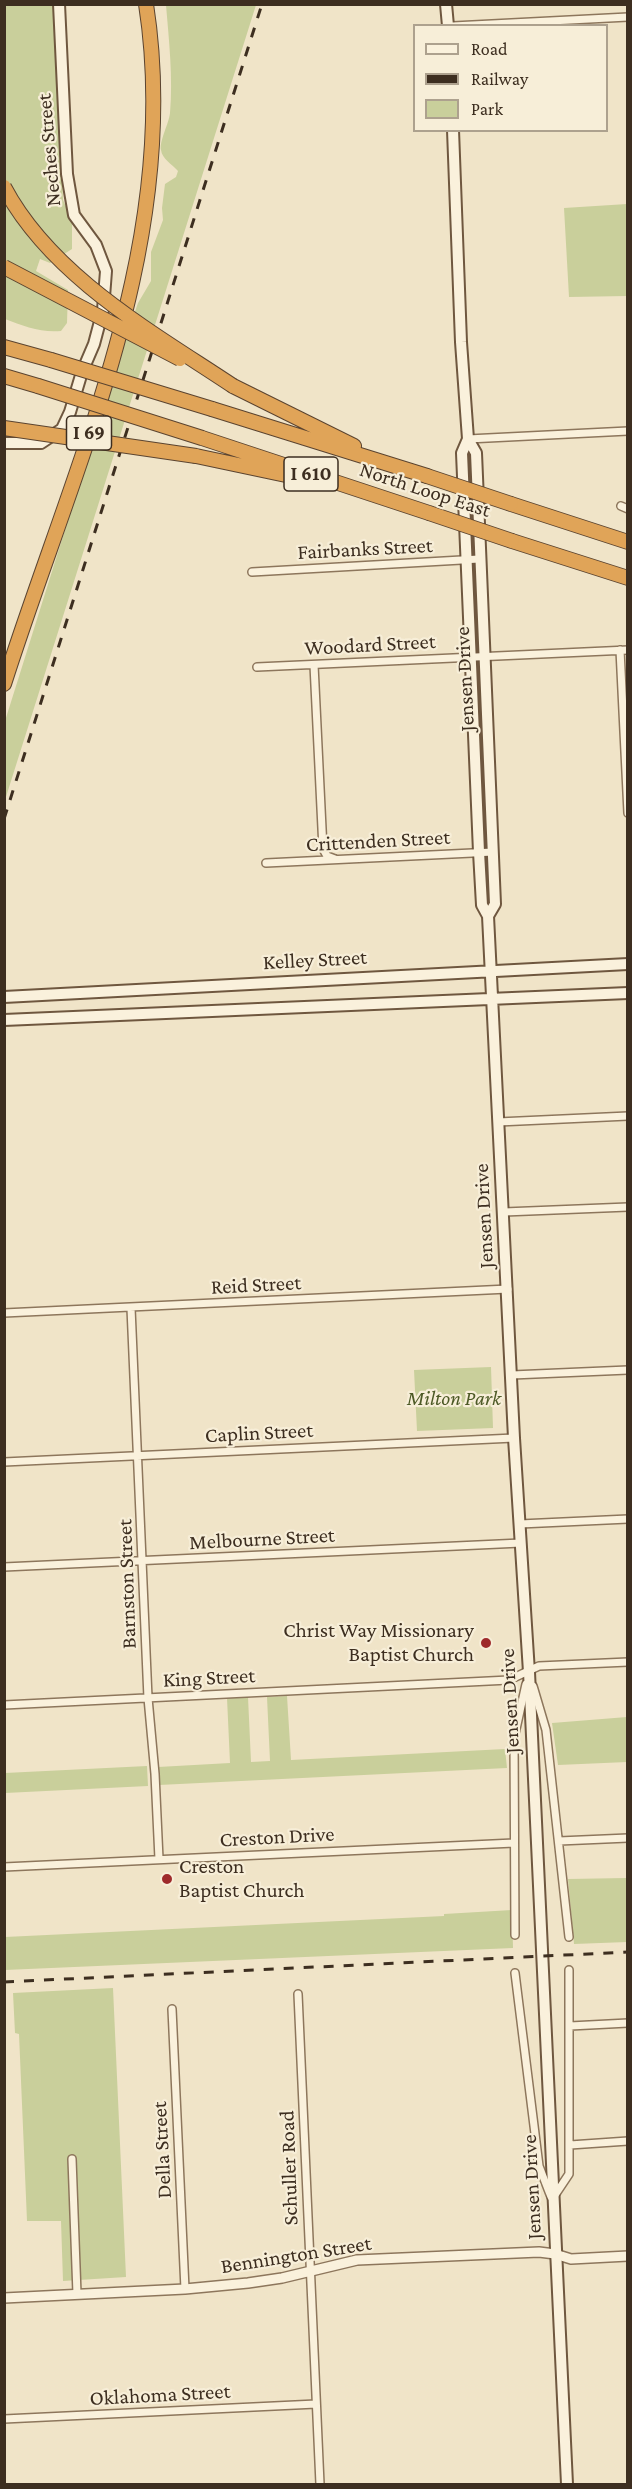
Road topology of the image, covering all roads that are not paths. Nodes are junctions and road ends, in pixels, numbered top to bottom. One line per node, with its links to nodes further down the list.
1 (59, 4): 16 (main road, Neches Street)
2 (146, 4): 29 (highway, I 69)
3 (446, 4): 5 (main road)
4 (627, 17): 6 (street)
5 (448, 24)
6 (492, 24)
7 (453, 132): 15 (main road, Jensen Drive)
8 (4, 187): 12 (highway, bridge)
9 (4, 267): 12 (highway, bridge)
10 (4, 346): 17 (highway, North Loop East / I 610, bridge)
11 (4, 376): 18 (highway, North Loop East / I 610, bridge)
12 (233, 386): 17 (highway)
13 (4, 429): 18 (highway, bridge)
14 (627, 431): 15 (street)
15 (468, 439): 20 (main road, Jensen Drive); 21 (main road, Jensen Drive)
16 (4, 443)
17 (405, 469): 19 (highway, North Loop East / I 610, bridge)
18 (424, 512): 23 (highway, North Loop East / I 610, bridge)
19 (627, 542)
20 (479, 559): 21 (street, Fairbanks Street); 26 (main road, Jensen Drive)
21 (466, 560): 22 (street, Fairbanks Street); 25 (main road, Jensen Drive)
22 (252, 572)
23 (627, 578)
24 (624, 650): 26 (street, Woodard Street); 30 (street)
25 (470, 656): 26 (street, Woodard Street); 27 (street, Woodard Street); 31 (main road, Jensen Drive)
26 (484, 656): 32 (main road, Jensen Drive)
27 (314, 665): 28 (street, Woodard Street); 33 (street)
28 (258, 667)
29 (4, 684)
30 (627, 813)
31 (479, 852): 32 (street, Crittenden Street); 33 (street, Crittenden Street); 35 (main road, Jensen Drive)
32 (493, 852): 35 (main road, Jensen Drive)
33 (338, 860): 34 (street, Crittenden Street)
34 (266, 863)
35 (488, 916): 37 (main road, Jensen Drive)
36 (627, 964): 37 (main road, Kelley Street)
37 (490, 971): 39 (main road, Kelley Street); 40 (main road, Jensen Drive)
38 (627, 993): 40 (main road)
39 (4, 997)
40 (492, 999): 41 (main road); 43 (main road, Jensen Drive)
41 (4, 1020)
42 (627, 1116): 43 (street)
43 (498, 1122): 45 (main road, Jensen Drive)
44 (627, 1208): 45 (street)
45 (504, 1212): 46 (main road, Jensen Drive)
46 (508, 1289): 47 (street, Reid Street); 50 (main road, Jensen Drive)
47 (131, 1308): 48 (street, Reid Street); 52 (street, Barnston Street)
48 (4, 1312)
49 (627, 1370): 50 (street)
50 (512, 1375): 51 (main road, Jensen Drive)
51 (514, 1438): 52 (street, Caplin Street); 55 (main road, Jensen Drive)
52 (138, 1455): 53 (street, Caplin Street); 57 (street, Barnston Street)
53 (4, 1462)
54 (627, 1519): 55 (street)
55 (520, 1524): 56 (main road, Jensen Drive)
56 (521, 1543): 57 (street, Melbourne Street); 60 (main road, Jensen Drive)
57 (143, 1561): 58 (street, Melbourne Street); 61 (street, Barnston Street)
58 (4, 1567)
59 (627, 1662): 60 (street, King Street)
60 (529, 1672): 61 (street, King Street); 64 (street); 65 (street); 79 (main road, Jensen Drive)
61 (148, 1698): 62 (street, King Street); 66 (street, Barnston Street)
62 (4, 1704)
63 (627, 1838): 64 (street)
64 (559, 1841): 69 (street)
65 (514, 1843): 66 (street, Creston Drive); 68 (street)
66 (159, 1860): 67 (street, Creston Drive)
67 (4, 1867)
68 (515, 1935)
69 (569, 1937)
70 (569, 1970): 75 (street)
71 (515, 1973): 79 (street)
72 (298, 1994): 82 (street, Schuller Road)
73 (172, 2009): 83 (street, Della Street)
74 (627, 2023): 75 (street)
75 (570, 2025): 77 (street)
76 (627, 2141): 77 (street)
77 (570, 2145): 79 (street)
78 (72, 2159): 84 (street)
79 (552, 2200): 80 (main road, Jensen Drive)
80 (555, 2254): 81 (street, Bennington Street); 82 (street, Bennington Street); 89 (main road, Jensen Drive)
81 (627, 2256)
82 (310, 2270): 83 (street, Bennington Street); 86 (street, Schuller Road)
83 (185, 2289): 84 (street, Bennington Street)
84 (77, 2294): 85 (street, Bennington Street)
85 (4, 2298)
86 (316, 2404): 87 (street, Oklahoma Street); 88 (street, Schuller Road)
87 (4, 2419)
88 (320, 2484)
89 (567, 2484)

